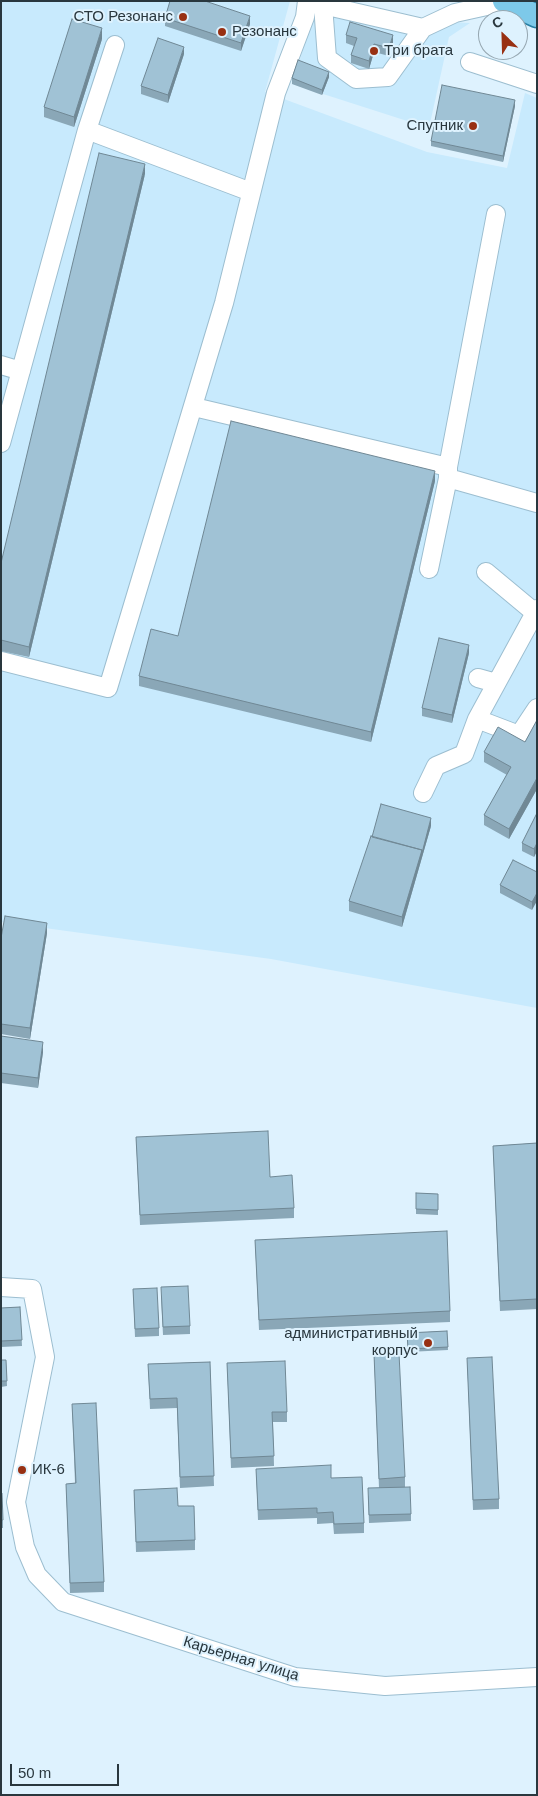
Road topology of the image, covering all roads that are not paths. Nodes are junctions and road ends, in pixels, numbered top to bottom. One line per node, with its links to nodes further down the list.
1 (505, 2): 3 (main road); 4 (street)
2 (318, 3): 4 (street); 4 (street); 9 (street)
3 (537, 16)
4 (424, 28)
5 (115, 45): 8 (street)
6 (470, 62): 7 (street)
7 (537, 84)
8 (87, 130): 9 (street); 12 (street)
9 (251, 192): 13 (street)
10 (496, 214): 15 (street)
11 (1, 365): 12 (street)
12 (21, 371): 14 (street)
13 (194, 407): 15 (street); 20 (street)
14 (1, 443)
15 (448, 473): 16 (street); 17 (street)
16 (537, 503)
17 (429, 569)
18 (486, 572): 19 (street)
19 (536, 610): 22 (street)
20 (1, 661)
21 (478, 678): 22 (street)
22 (496, 683): 24 (street)
23 (537, 708): 24 (street)
24 (477, 719): 25 (street)
25 (423, 793)
26 (1, 1287): 27 (street, Карьерная улица)
27 (537, 1676)

